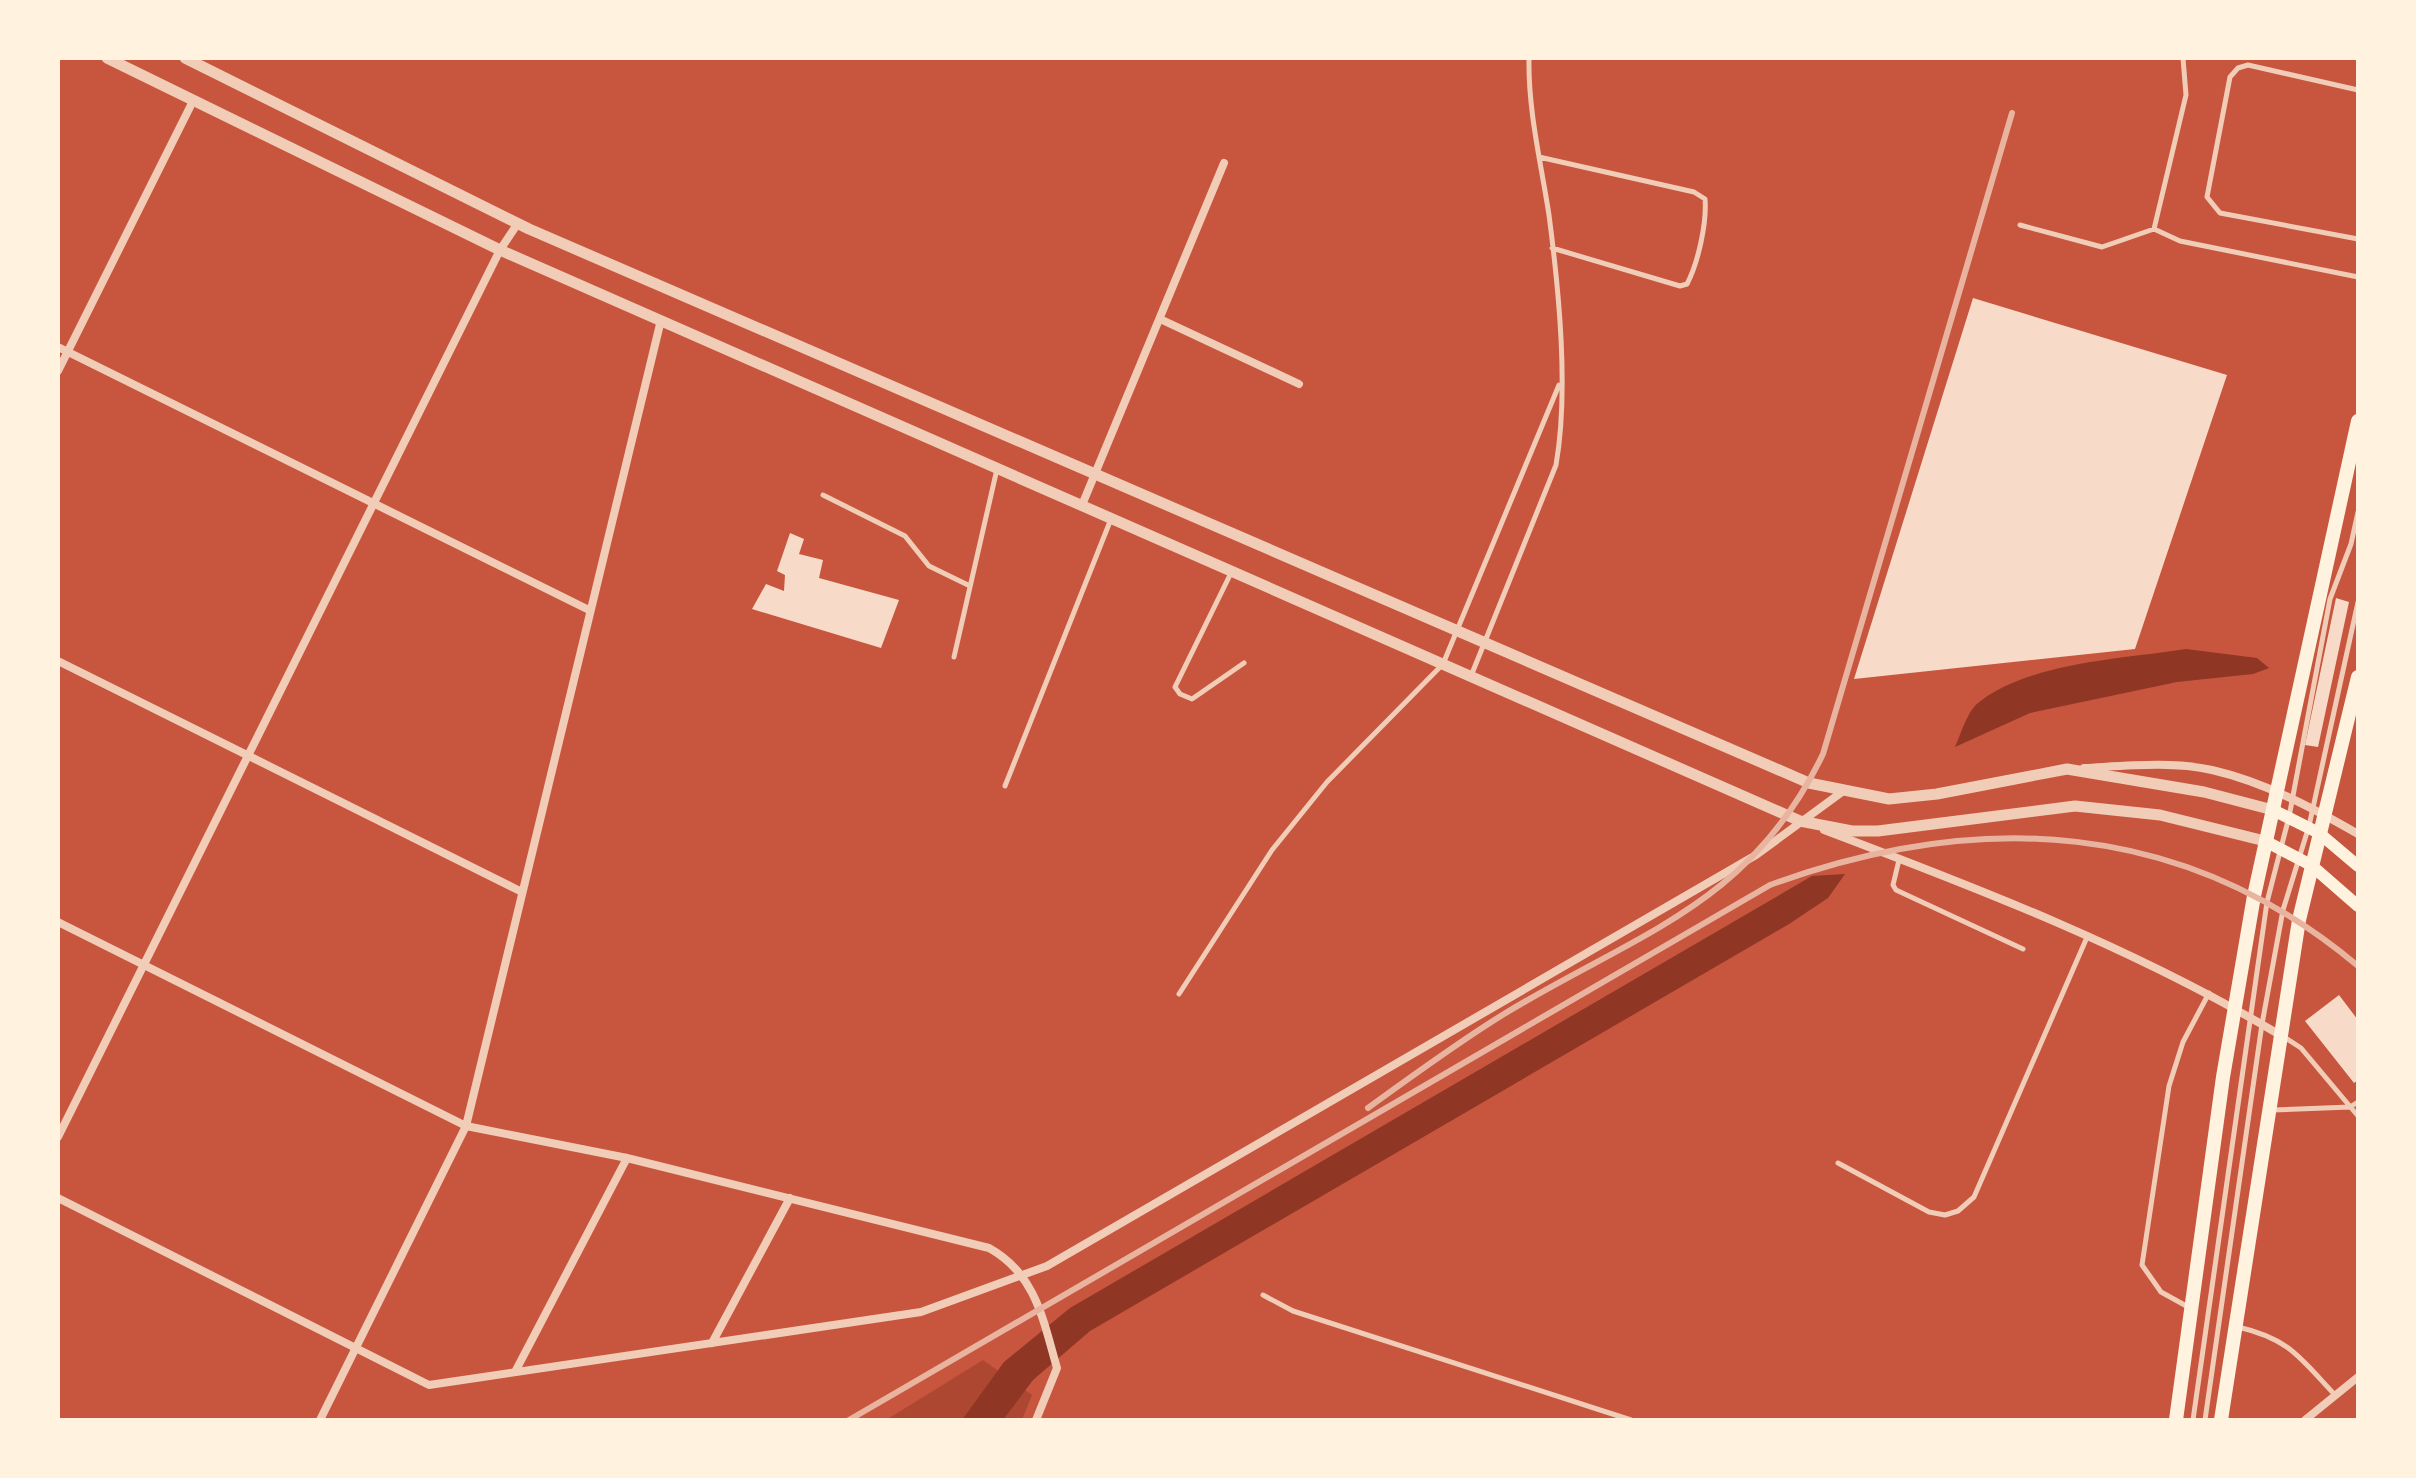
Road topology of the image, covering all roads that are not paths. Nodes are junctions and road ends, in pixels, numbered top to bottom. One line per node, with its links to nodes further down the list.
1 (107, 58): 6 (street)
2 (185, 58): 9 (street)
3 (1529, 58): 7 (lane)
4 (2183, 58): 11 (lane)
5 (2358, 90): 12 (lane)
6 (193, 101): 14 (street); 19 (street)
7 (1539, 157): 13 (lane); 13 (lane)
8 (1224, 163): 16 (street)
9 (518, 223): 14 (street); 25 (street)
10 (2020, 225): 11 (lane)
11 (2154, 229): 15 (lane)
12 (2358, 239)
13 (1552, 248): 22 (lane)
14 (500, 250): 17 (street); 27 (street)
15 (2358, 277)
16 (1160, 319): 21 (street); 25 (street)
17 (661, 320): 24 (street); 34 (street)
18 (58, 347): 19 (street)
19 (68, 352): 20 (street); 27 (street)
20 (58, 371)
21 (1299, 384)
22 (1559, 385): 35 (lane); 36 (lane)
23 (2358, 421): 47 (main road)
24 (997, 468): 28 (street); 32 (lane)
25 (1096, 475): 28 (street); 35 (street)
26 (823, 495): 32 (lane)
27 (373, 503): 34 (street); 43 (street)
28 (1082, 505): 30 (street)
29 (2358, 512): 47 (lane)
30 (1111, 518): 31 (street); 45 (lane)
31 (1232, 571): 39 (lane); 40 (street)
32 (970, 586): 37 (lane)
33 (2358, 602): 49 (lane)
34 (589, 610): 59 (street)
35 (1456, 631): 36 (street); 40 (lane)
36 (1484, 643): 41 (lane); 46 (street)
37 (954, 657)
38 (58, 661): 43 (street)
39 (1244, 663)
40 (1443, 664): 41 (street); 66 (lane)
41 (1471, 676): 51 (street)
42 (2358, 677): 49 (main road)
43 (249, 756): 59 (street); 64 (street)
44 (2067, 769): 46 (street); 47 (street); 48 (street)
45 (1005, 786)
46 (1842, 792): 51 (street)
47 (2285, 796): 48 (main road); 49 (street); 50 (lane)
48 (2273, 810): 50 (main road); 54 (main road)
49 (2319, 811): 52 (main road); 53 (street)
50 (2289, 817): 52 (main road); 55 (lane)
51 (1800, 821): 54 (street); 56 (street); 81 (street)
52 (2314, 830): 57 (main road); 58 (main road)
53 (2358, 834)
54 (2265, 841): 55 (main road); 67 (main road)
55 (2282, 849): 57 (main road); 68 (lane)
56 (1899, 860): 62 (street); 63 (lane)
57 (2305, 862): 60 (main road); 69 (lane); 70 (main road)
58 (2358, 866)
59 (520, 891): 75 (street)
60 (2358, 906)
61 (58, 922): 64 (street)
62 (2088, 934): 65 (street); 78 (lane)
63 (2023, 949)
64 (145, 966): 75 (street); 76 (street)
65 (2209, 993): 67 (street); 83 (lane)
66 (1179, 994)
67 (2235, 1007): 68 (street); 83 (main road)
68 (2251, 1017): 69 (street); 94 (lane)
69 (2262, 1024): 70 (street); 95 (lane)
70 (2280, 1035): 72 (lane); 73 (main road)
71 (2358, 1102): 72 (lane)
72 (2350, 1107): 73 (lane); 74 (lane)
73 (2268, 1110): 84 (main road)
74 (2358, 1116)
75 (466, 1126): 77 (street); 86 (street)
76 (58, 1137)
77 (627, 1158): 80 (street); 87 (street)
78 (1838, 1163)
79 (58, 1198): 86 (street)
80 (790, 1198): 81 (street); 85 (street)
81 (1025, 1276): 85 (street); 91 (street)
82 (1263, 1295): 92 (lane)
83 (2191, 1309): 93 (main road)
84 (2234, 1326): 89 (lane); 96 (main road)
85 (712, 1343): 87 (street)
86 (356, 1348): 87 (street); 90 (street)
87 (515, 1372)
88 (2358, 1377): 89 (street)
89 (2336, 1395): 97 (street)
90 (320, 1420)
91 (1036, 1420)
92 (1631, 1420)
93 (2176, 1420)
94 (2193, 1420)
95 (2205, 1420)
96 (2221, 1420)
97 (2305, 1420)

